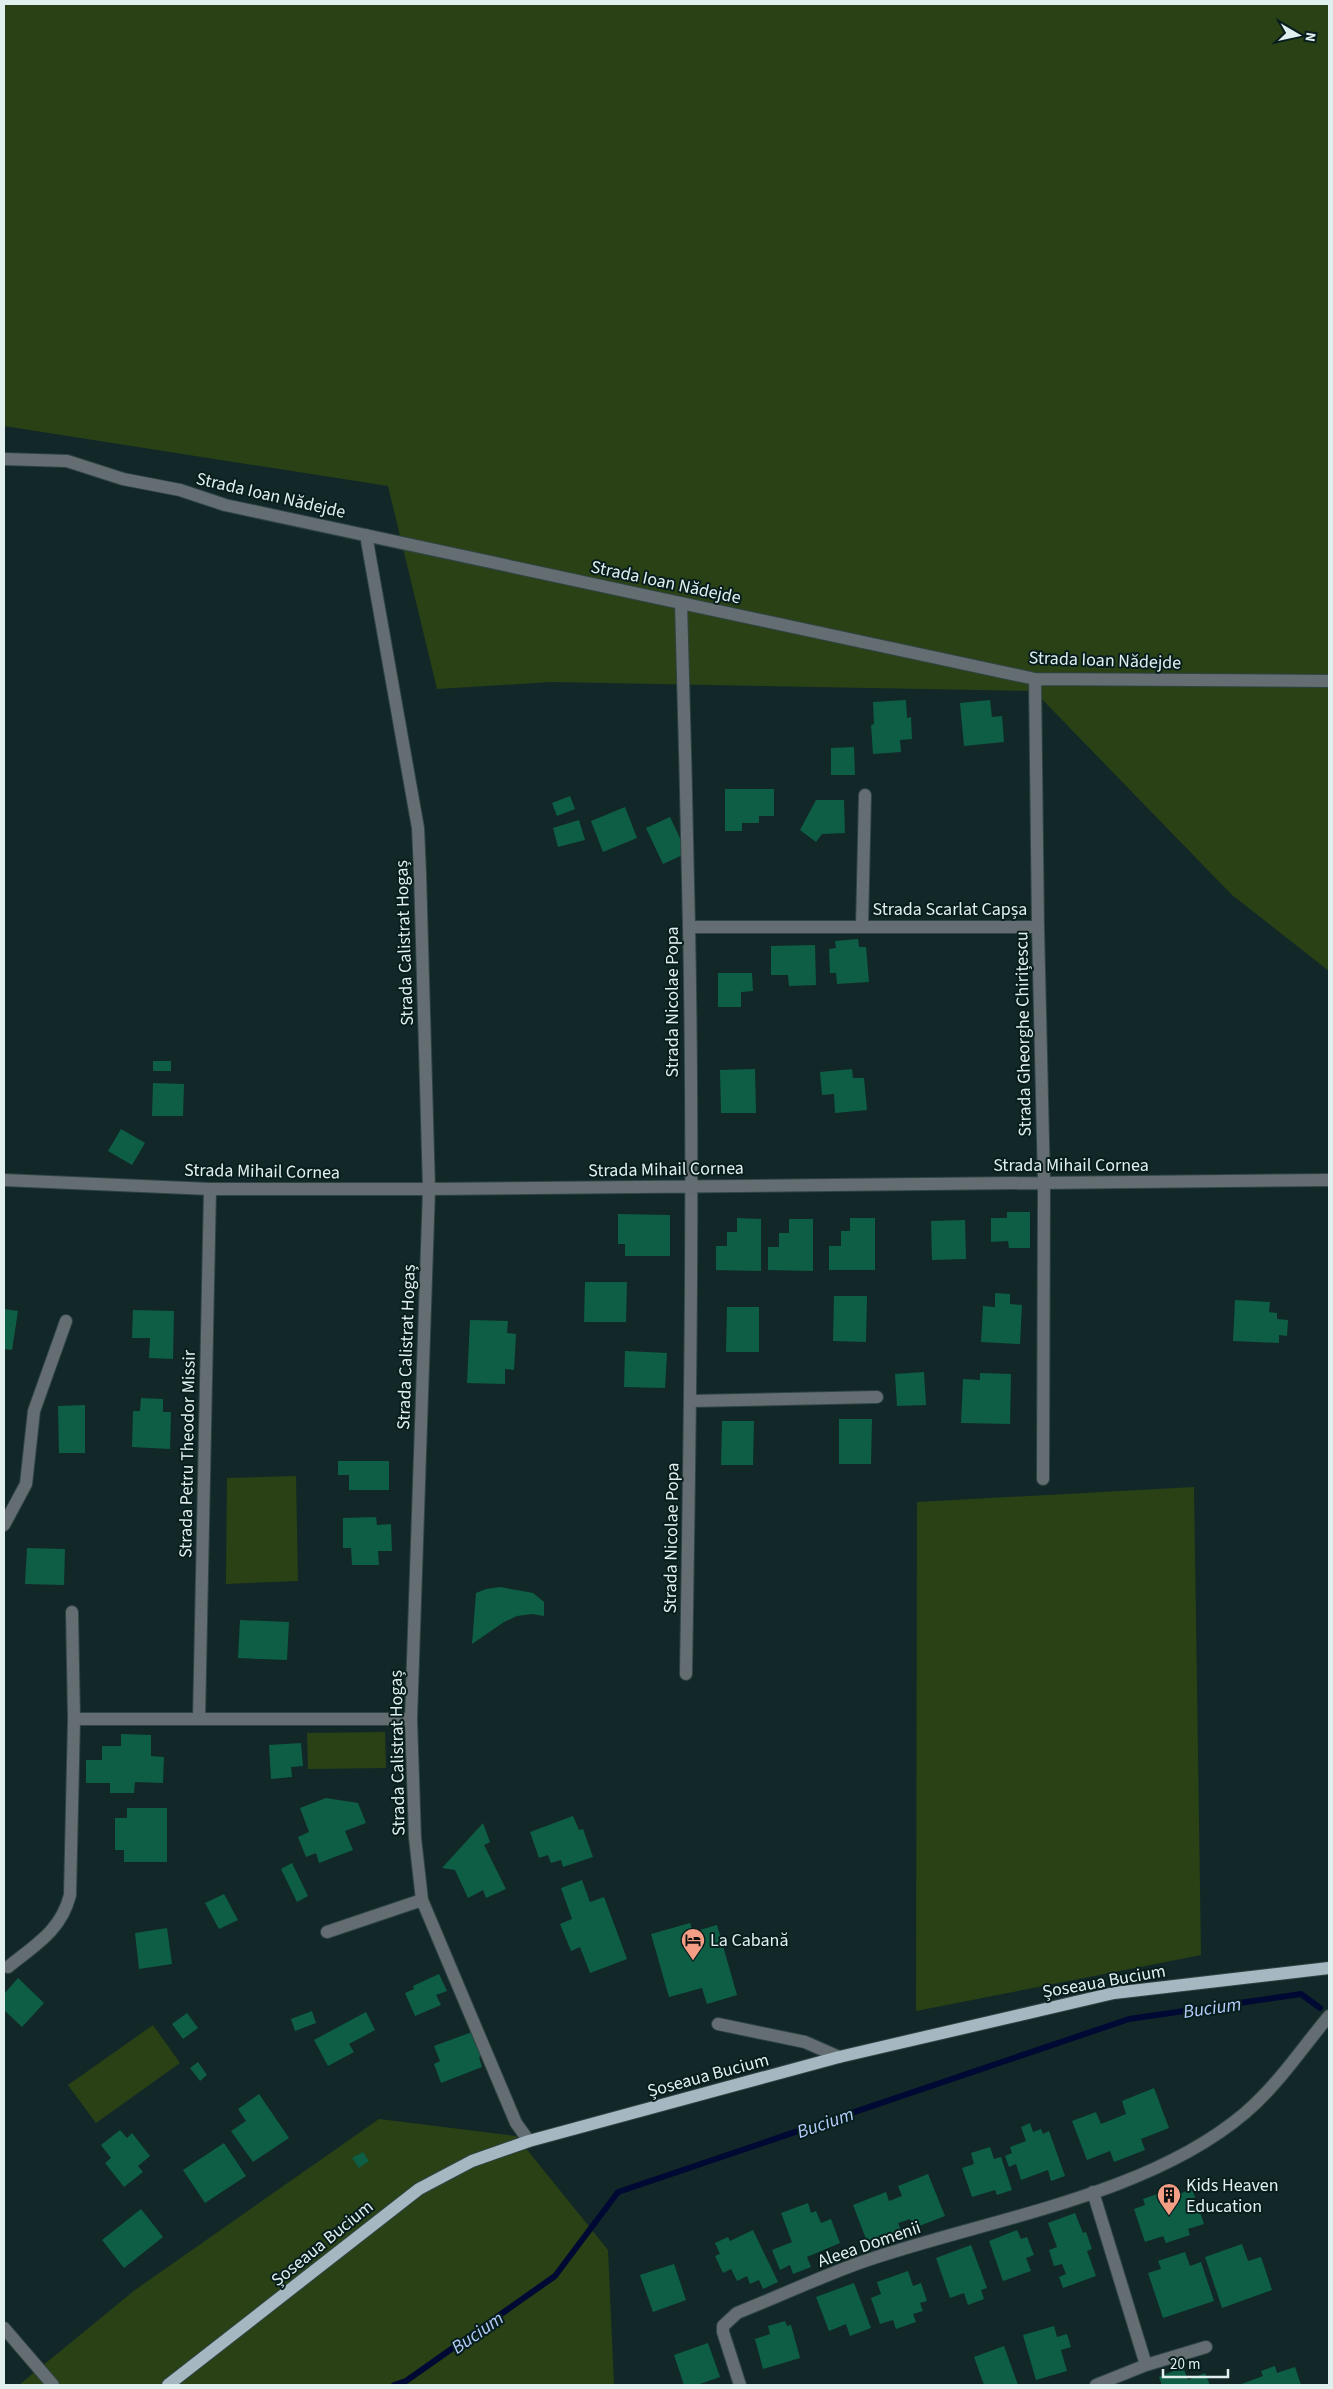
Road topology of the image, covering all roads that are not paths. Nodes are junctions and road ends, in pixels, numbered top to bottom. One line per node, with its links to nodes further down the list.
1 (4, 459): 2 (street, Strada Ioan Nădejde)
2 (366, 534): 3 (street, Strada Ioan Nădejde); 15 (street, Strada Calistrat Hogaș)
3 (682, 603): 4 (street, Strada Ioan Nădejde); 9 (street, Strada Nicolae Popa)
4 (1035, 679): 5 (street, Strada Ioan Nădejde); 8 (street, Strada Gheorghe Chirițescu)
5 (1329, 681)
6 (865, 795): 7 (street, Strada Scarlat Capșa)
7 (862, 927): 8 (street, Strada Scarlat Capșa); 9 (street, Strada Scarlat Capșa)
8 (1038, 927): 12 (street, Strada Gheorghe Chirițescu)
9 (689, 928): 13 (street, Strada Nicolae Popa)
10 (4, 1180): 14 (street, Strada Mihail Cornea)
11 (1329, 1180): 12 (street, Strada Mihail Cornea)
12 (1044, 1182): 13 (street, Strada Mihail Cornea); 19 (street, Strada Gheorghe Chirițescu)
13 (691, 1186): 15 (street, Strada Mihail Cornea); 18 (street, Strada Nicolae Popa)
14 (210, 1189): 15 (street, Strada Mihail Cornea); 24 (street, Strada Petru Theodor Missir)
15 (429, 1189): 25 (street, Strada Calistrat Hogaș)
16 (66, 1321): 20 (street)
17 (877, 1397): 18 (street)
18 (690, 1401): 22 (street, Strada Nicolae Popa)
19 (1043, 1479)
20 (4, 1525)
21 (72, 1612): 23 (street)
22 (686, 1674)
23 (74, 1719): 24 (street); 28 (street)
24 (199, 1719): 25 (street)
25 (411, 1719): 26 (street, Strada Calistrat Hogaș)
26 (422, 1900): 27 (street); 33 (street, Strada Calistrat Hogaș)
27 (327, 1932)
28 (8, 1967)
29 (1329, 1968): 32 (main road, Șoseaua Bucium)
30 (1329, 2016): 34 (street, Aleea Domenii)
31 (718, 2024): 32 (street)
32 (839, 2057): 33 (main road, Șoseaua Bucium)
33 (529, 2141): 39 (main road, Șoseaua Bucium)
34 (1093, 2192): 37 (street); 40 (street, Aleea Domenii)
35 (4, 2328): 38 (street)
36 (1206, 2347): 37 (street)
37 (1146, 2366): 41 (street)
38 (53, 2385)
39 (168, 2385)
40 (740, 2385)
41 (1096, 2385)

